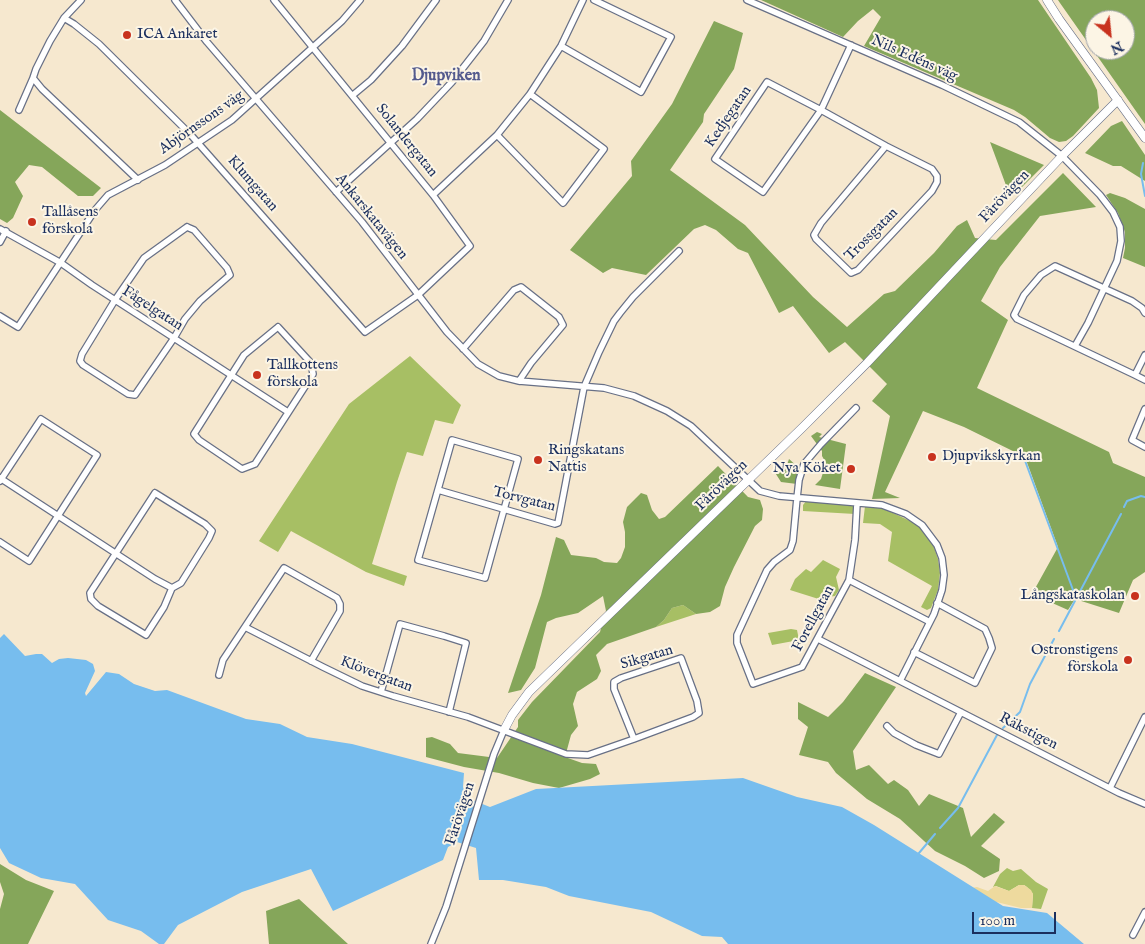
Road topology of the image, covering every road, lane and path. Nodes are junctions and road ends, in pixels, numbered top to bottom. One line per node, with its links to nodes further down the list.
1 (82, 0): 11 (street)
2 (175, 0): 18 (street, Ankarskatavägen)
3 (274, 0): 14 (street, Solandergatan)
4 (360, 0): 14 (street, Abjörnssons väg)
5 (436, 0): 17 (street)
6 (508, 0): 25 (street)
7 (583, 0): 13 (street)
8 (594, 0): 13 (street)
9 (747, 0): 12 (street, Nils Edéns väg)
10 (1047, 0): 19 (street)
11 (64, 18): 15 (street); 24 (street, Klumgatan)
12 (851, 45): 21 (street, Kedjegatan); 27 (street, Nils Edéns väg)
13 (561, 46): 16 (street)
14 (313, 47): 17 (street, Solandergatan); 18 (street, Abjörnssons väg)
15 (34, 78): 20 (street); 28 (street)
16 (530, 94): 22 (street); 22 (street)
17 (353, 95): 25 (street, Solandergatan)
18 (257, 99): 24 (street, Abjörnssons väg); 29 (street, Ankarskatavägen)
19 (1118, 100): 23 (street); 27 (street, Fårövägen)
20 (20, 110)
21 (821, 110): 21 (street, Kedjegatan); 26 (street, Trossgatan)
22 (497, 136): 30 (street)
23 (1145, 138)
24 (199, 143): 28 (street, Abjörnssons väg); 36 (street, Klumgatan)
25 (390, 143): 29 (street); 30 (street, Solandergatan)
26 (886, 146): 26 (street, Trossgatan)
27 (1062, 156): 35 (street, Nils Edéns väg); 54 (street, Fårövägen)
28 (138, 180): 34 (street, Abjörnssons väg)
29 (336, 192): 36 (street, Ankarskatavägen)
30 (433, 195): 36 (street, Solandergatan)
31 (3, 230): 32 (street); 34 (street, Fågelgatan)
32 (0, 242)
33 (679, 251): 48 (street)
34 (61, 263): 37 (street, Fågelgatan); 39 (street, Abjörnssons väg)
35 (1104, 288): 38 (street); 41 (street, Nils Edéns väg); 41 (street)
36 (418, 295): 42 (street, Ankarskatavägen)
37 (115, 300): 40 (street, Fågelgatan); 40 (street); 40 (street)
38 (1145, 313)
39 (0, 316)
40 (174, 338): 44 (street, Fågelgatan)
41 (1076, 346): 45 (street)
42 (463, 349): 47 (street, Ankarskatavägen); 47 (street)
43 (1145, 355): 45 (street)
44 (231, 374): 51 (street, Fågelgatan); 51 (street); 51 (street)
45 (1135, 375): 46 (street)
46 (1145, 380)
47 (519, 381): 48 (street, Ankarskatavägen)
48 (584, 386): 54 (street, Ankarskatavägen); 58 (street, Torvgatan)
49 (856, 408): 56 (street)
50 (1145, 410): 52 (street)
51 (288, 412)
52 (1145, 447)
53 (0, 479): 59 (street); 59 (street)
54 (747, 481): 56 (street, Ankarskatavägen); 77 (street, Fårövägen)
55 (438, 490): 58 (street, Torvgatan); 58 (street); 58 (street)
56 (797, 498): 57 (street, Ankarskatavägen); 67 (street, Forellgatan)
57 (857, 503): 62 (street, Forellgatan); 64 (street, Ankarskatavägen)
58 (505, 509)
59 (59, 516): 60 (street); 61 (street)
60 (0, 542)
61 (117, 553): 63 (street); 63 (street); 63 (street)
62 (849, 580): 65 (street); 67 (street, Forellgatan)
63 (172, 588)
64 (937, 603): 65 (street, Ankarskatavägen); 68 (street)
65 (930, 622): 68 (street, Ankarskatavägen)
66 (245, 627): 69 (street, Klövergatan); 69 (street); 70 (street)
67 (818, 639): 71 (street, Räkstigen)
68 (914, 652): 71 (street, Ankarskatavägen)
69 (311, 661): 72 (street, Klövergatan)
70 (219, 676)
71 (900, 681): 74 (street, Räkstigen)
72 (381, 692): 73 (street, Klövergatan); 73 (street)
73 (449, 712): 77 (street, Klövergatan)
74 (961, 712): 76 (street); 79 (street, Räkstigen)
75 (1145, 716): 79 (street)
76 (887, 726)
77 (504, 730): 78 (street, Sikgatan); 83 (street, Fårövägen)
78 (634, 739): 78 (street, Sikgatan)
79 (1110, 788): 80 (street, Räkstigen)
80 (1145, 804)
81 (1145, 912): 82 (street)
82 (1133, 935)
83 (431, 944)

